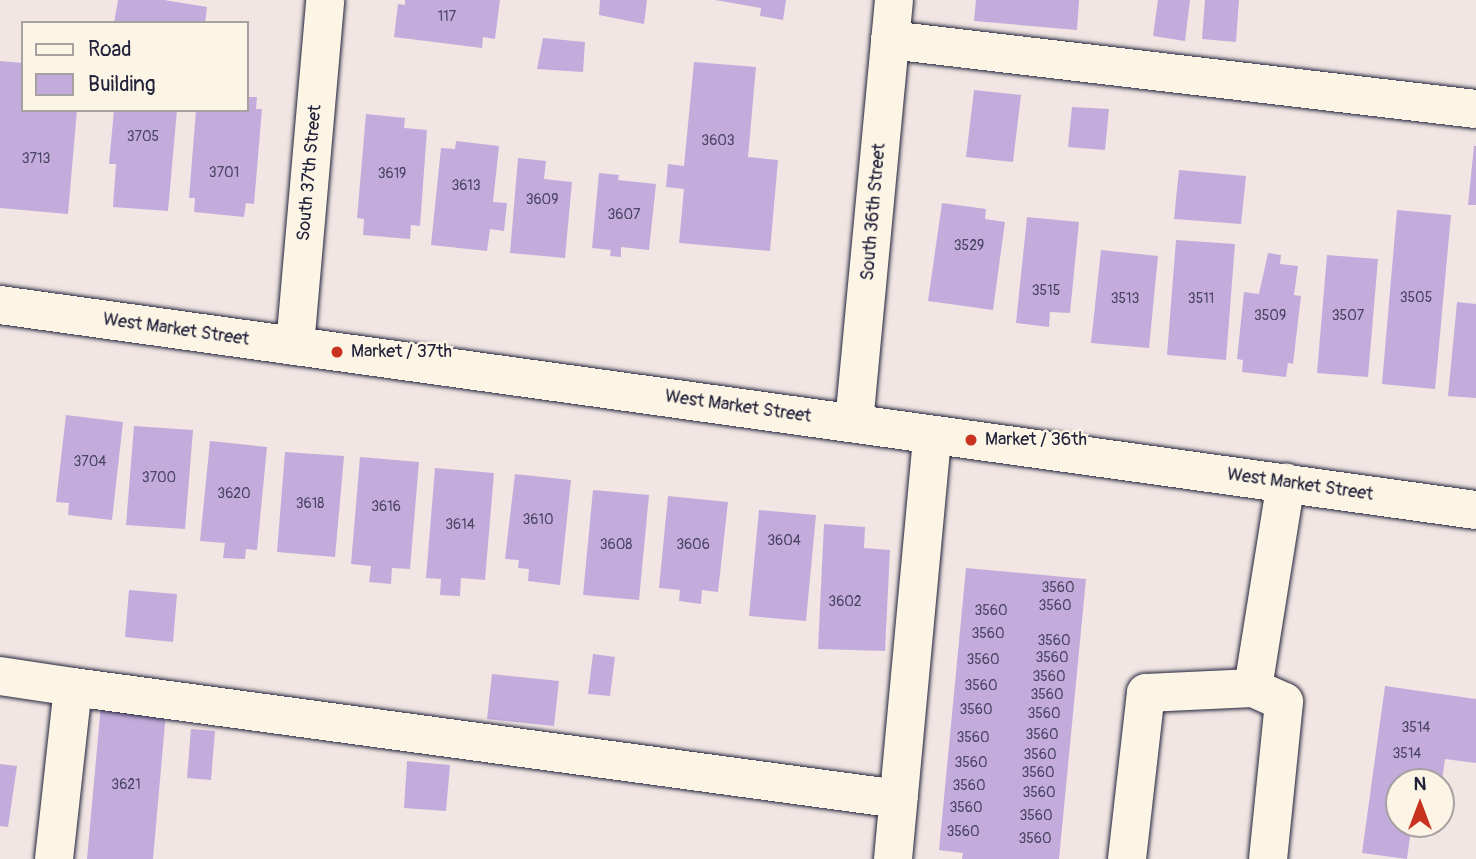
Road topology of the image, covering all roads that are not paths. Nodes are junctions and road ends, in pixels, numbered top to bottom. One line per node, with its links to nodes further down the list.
1 (325, 0): 6 (street, South 37th Street)
2 (894, 0): 3 (street, South 36th Street)
3 (890, 40): 4 (street); 7 (street, South 36th Street)
4 (1476, 109)
5 (0, 305): 6 (street, West Market Street)
6 (295, 346): 7 (street, West Market Street)
7 (854, 424): 8 (street, West Market Street)
8 (932, 435): 9 (street, West Market Street); 14 (street)
9 (1286, 483): 10 (street, West Market Street); 13 (street)
10 (1476, 510)
11 (0, 676): 12 (street)
12 (73, 687): 14 (street); 15 (street)
13 (1253, 688): 17 (street); 18 (street)
14 (898, 799): 16 (street)
15 (54, 859)
16 (893, 859)
17 (1127, 859)
18 (1268, 859)

